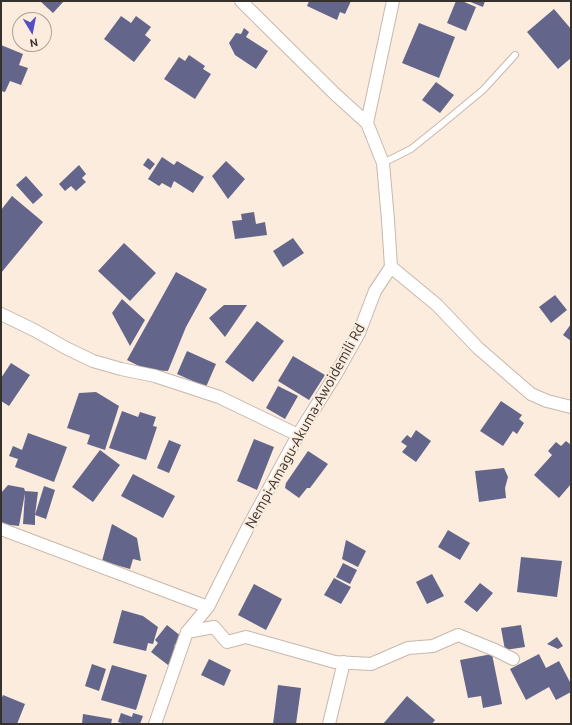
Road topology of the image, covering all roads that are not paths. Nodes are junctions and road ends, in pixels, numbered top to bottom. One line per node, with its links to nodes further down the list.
1 (241, 1): 4 (street)
2 (392, 1): 4 (street)
3 (515, 55): 5 (lane)
4 (366, 124): 5 (street)
5 (383, 163): 6 (street)
6 (391, 267): 8 (street); 9 (street, Nempi-Amagu-Akuma-Awoidemili Rd)
7 (1, 314): 9 (street)
8 (571, 407)
9 (298, 435): 11 (street, Nempi-Amagu-Akuma-Awoidemili Rd)
10 (1, 529): 11 (street)
11 (208, 607): 12 (street, Nempi-Amagu-Akuma-Awoidemili Rd)
12 (186, 632): 14 (street); 15 (street, Nempi-Amagu-Akuma-Awoidemili Rd)
13 (513, 659): 14 (street)
14 (344, 662): 16 (street)
15 (155, 724)
16 (329, 724)

